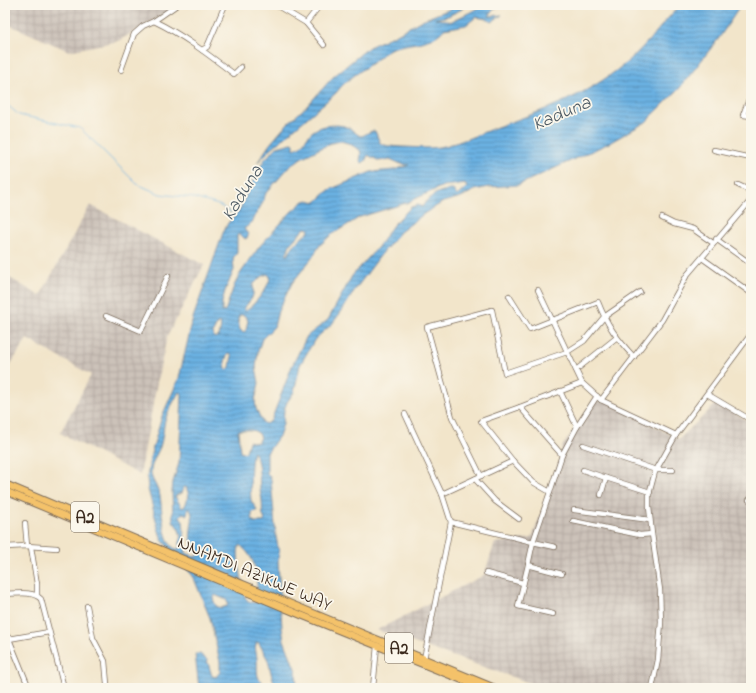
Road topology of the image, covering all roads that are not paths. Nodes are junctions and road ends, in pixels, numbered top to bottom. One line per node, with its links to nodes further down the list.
1 (177, 5): 5 (street)
2 (225, 5): 8 (street)
3 (276, 5): 6 (street)
4 (320, 5): 6 (street)
5 (154, 21): 8 (street); 10 (street)
6 (306, 23): 7 (street)
7 (324, 45)
8 (202, 50): 9 (street)
9 (241, 67)
10 (121, 70)
11 (751, 94): 12 (street)
12 (751, 116)
13 (714, 150): 14 (street)
14 (751, 158)
15 (738, 184): 16 (street)
16 (751, 191)
17 (751, 200): 19 (street)
18 (662, 218): 20 (street)
19 (716, 239): 20 (street); 22 (street)
20 (713, 243): 21 (street)
21 (702, 258): 26 (street); 34 (street)
22 (751, 264)
23 (168, 276): 28 (street)
24 (538, 290): 30 (street)
25 (640, 292): 29 (street)
26 (751, 293)
27 (509, 296): 30 (street)
28 (106, 316)
29 (604, 317): 30 (street); 32 (street); 33 (street)
30 (552, 321): 33 (street)
31 (751, 334): 38 (street)
32 (616, 338): 34 (street); 35 (street)
33 (568, 352): 35 (street); 52 (street)
34 (634, 357): 40 (street)
35 (576, 370): 36 (street)
36 (582, 383): 37 (street); 39 (street)
37 (560, 391): 41 (street); 44 (street)
38 (707, 394): 43 (street); 45 (street)
39 (596, 396): 40 (street); 44 (street)
40 (601, 400): 45 (street)
41 (520, 407): 47 (street); 48 (street)
42 (405, 414): 59 (street)
43 (751, 420)
44 (577, 427): 47 (street)
45 (676, 435): 50 (street)
46 (583, 445): 50 (street)
47 (562, 455): 57 (street)
48 (513, 461): 52 (street); 57 (street)
49 (583, 470): 53 (street)
50 (656, 470): 51 (street); 58 (street)
51 (673, 470)
52 (481, 476): 54 (street)
53 (606, 478): 58 (street); 60 (street)
54 (475, 479): 59 (street); 62 (street)
55 (5, 484): 73 (highway, NNAMDI AZIKWE WAY / A2)
56 (5, 491): 73 (highway, NNAMDI AZIKWE WAY / A2)
57 (550, 492): 68 (street)
58 (650, 492): 63 (street)
59 (442, 494): 65 (street)
60 (602, 495)
61 (574, 510): 63 (street)
62 (519, 519)
63 (650, 520): 67 (street)
64 (573, 521): 67 (street)
65 (451, 522): 68 (street); 86 (street)
66 (25, 523): 69 (street)
67 (652, 534): 93 (street)
68 (533, 542): 71 (street); 74 (street)
69 (29, 546): 70 (street); 72 (street); 79 (street)
70 (5, 547)
71 (555, 547)
72 (57, 548)
73 (163, 554): 81 (highway, NNAMDI AZIKWE WAY / A2)
74 (528, 566): 76 (street); 77 (street)
75 (486, 573): 77 (street)
76 (562, 574)
77 (524, 583): 82 (street)
78 (5, 594): 79 (street)
79 (37, 595): 83 (street)
80 (87, 606): 89 (street)
81 (302, 612): 85 (highway, NNAMDI AZIKWE WAY / A2); 86 (highway, NNAMDI AZIKWE WAY / A2)
82 (553, 614)
83 (49, 632): 84 (street); 88 (street)
84 (7, 638): 87 (street)
85 (378, 646): 90 (street); 91 (highway, NNAMDI AZIKWE WAY / A2)
86 (424, 659): 92 (highway, NNAMDI AZIKWE WAY / A2)
87 (29, 688)
88 (64, 688)
89 (109, 688)
90 (372, 688)
91 (481, 688)
92 (495, 688)
93 (652, 688)

